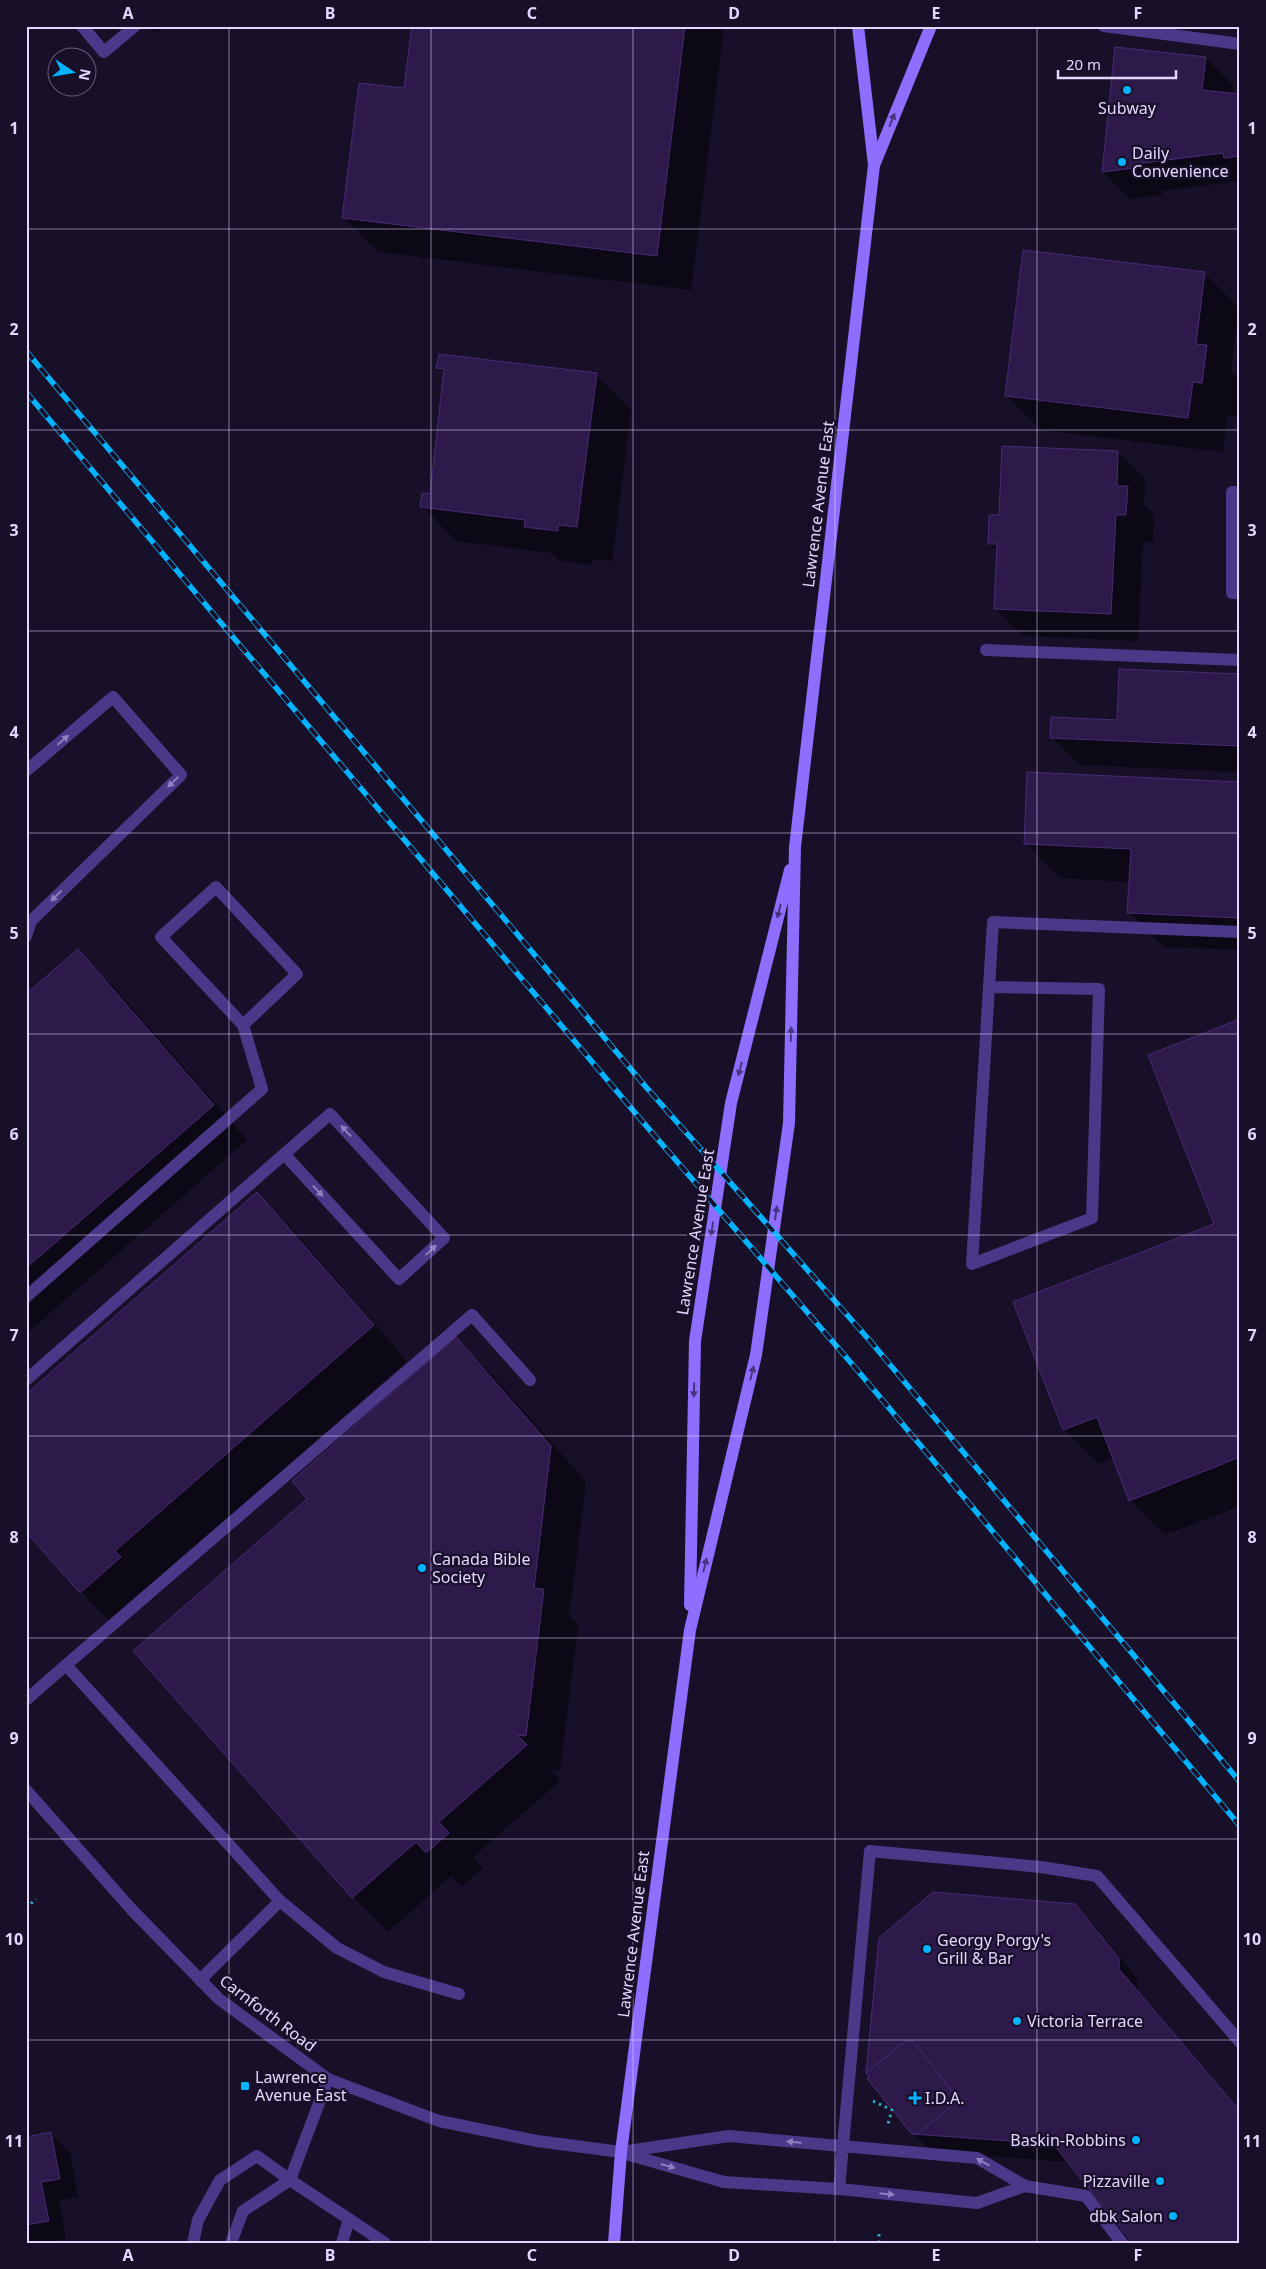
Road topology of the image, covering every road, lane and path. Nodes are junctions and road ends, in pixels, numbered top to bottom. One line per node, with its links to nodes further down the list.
1 (82, 26): 2 (street)
2 (135, 26)
3 (858, 26): 7 (main road, Lawrence Avenue East)
4 (931, 26): 7 (main road, Lawrence Avenue East, one-way to 4)
5 (1104, 26): 6 (street)
6 (1240, 44)
7 (874, 165): 13 (main road, Lawrence Avenue East)
8 (1240, 492): 9 (street)
9 (1240, 593)
10 (986, 650): 11 (street)
11 (1240, 660)
12 (26, 771): 15 (street, one-way to 15)
13 (795, 847): 22 (main road, Lawrence Avenue East, one-way to 13); 22 (main road, Lawrence Avenue East, one-way to 22)
14 (1240, 932): 16 (street)
15 (26, 936)
16 (989, 987): 16 (street)
17 (242, 1025): 17 (street); 19 (street)
18 (285, 1155): 18 (street, one-way to 18); 20 (street)
19 (26, 1298)
20 (26, 1380)
21 (530, 1380): 23 (street)
22 (690, 1630): 36 (main road, Lawrence Avenue East)
23 (66, 1665): 24 (street); 27 (street)
24 (26, 1700)
25 (26, 1790): 29 (street, Carnforth Road)
26 (36, 1899): 28 (path)
27 (280, 1901): 29 (street); 30 (street)
28 (26, 1908)
29 (200, 1980): 32 (street, Carnforth Road)
30 (459, 1994)
31 (1240, 2042): 35 (street)
32 (328, 2079): 36 (street, Carnforth Road); 37 (street)
33 (869, 2099): 34 (path)
34 (885, 2132)
35 (842, 2146): 36 (street, one-way to 36); 38 (street, one-way to 35); 39 (street)
36 (621, 2152): 39 (street, one-way to 39); 46 (main road, Lawrence Avenue East)
37 (290, 2180): 40 (street); 42 (street); 43 (street)
38 (1025, 2186): 39 (street, one-way to 38); 48 (street)
39 (839, 2189)
40 (349, 2219): 44 (street); 45 (street)
41 (880, 2230): 47 (path)
42 (193, 2243)
43 (230, 2243)
44 (342, 2243)
45 (385, 2243)
46 (614, 2243)
47 (879, 2243)
48 (1122, 2243)

